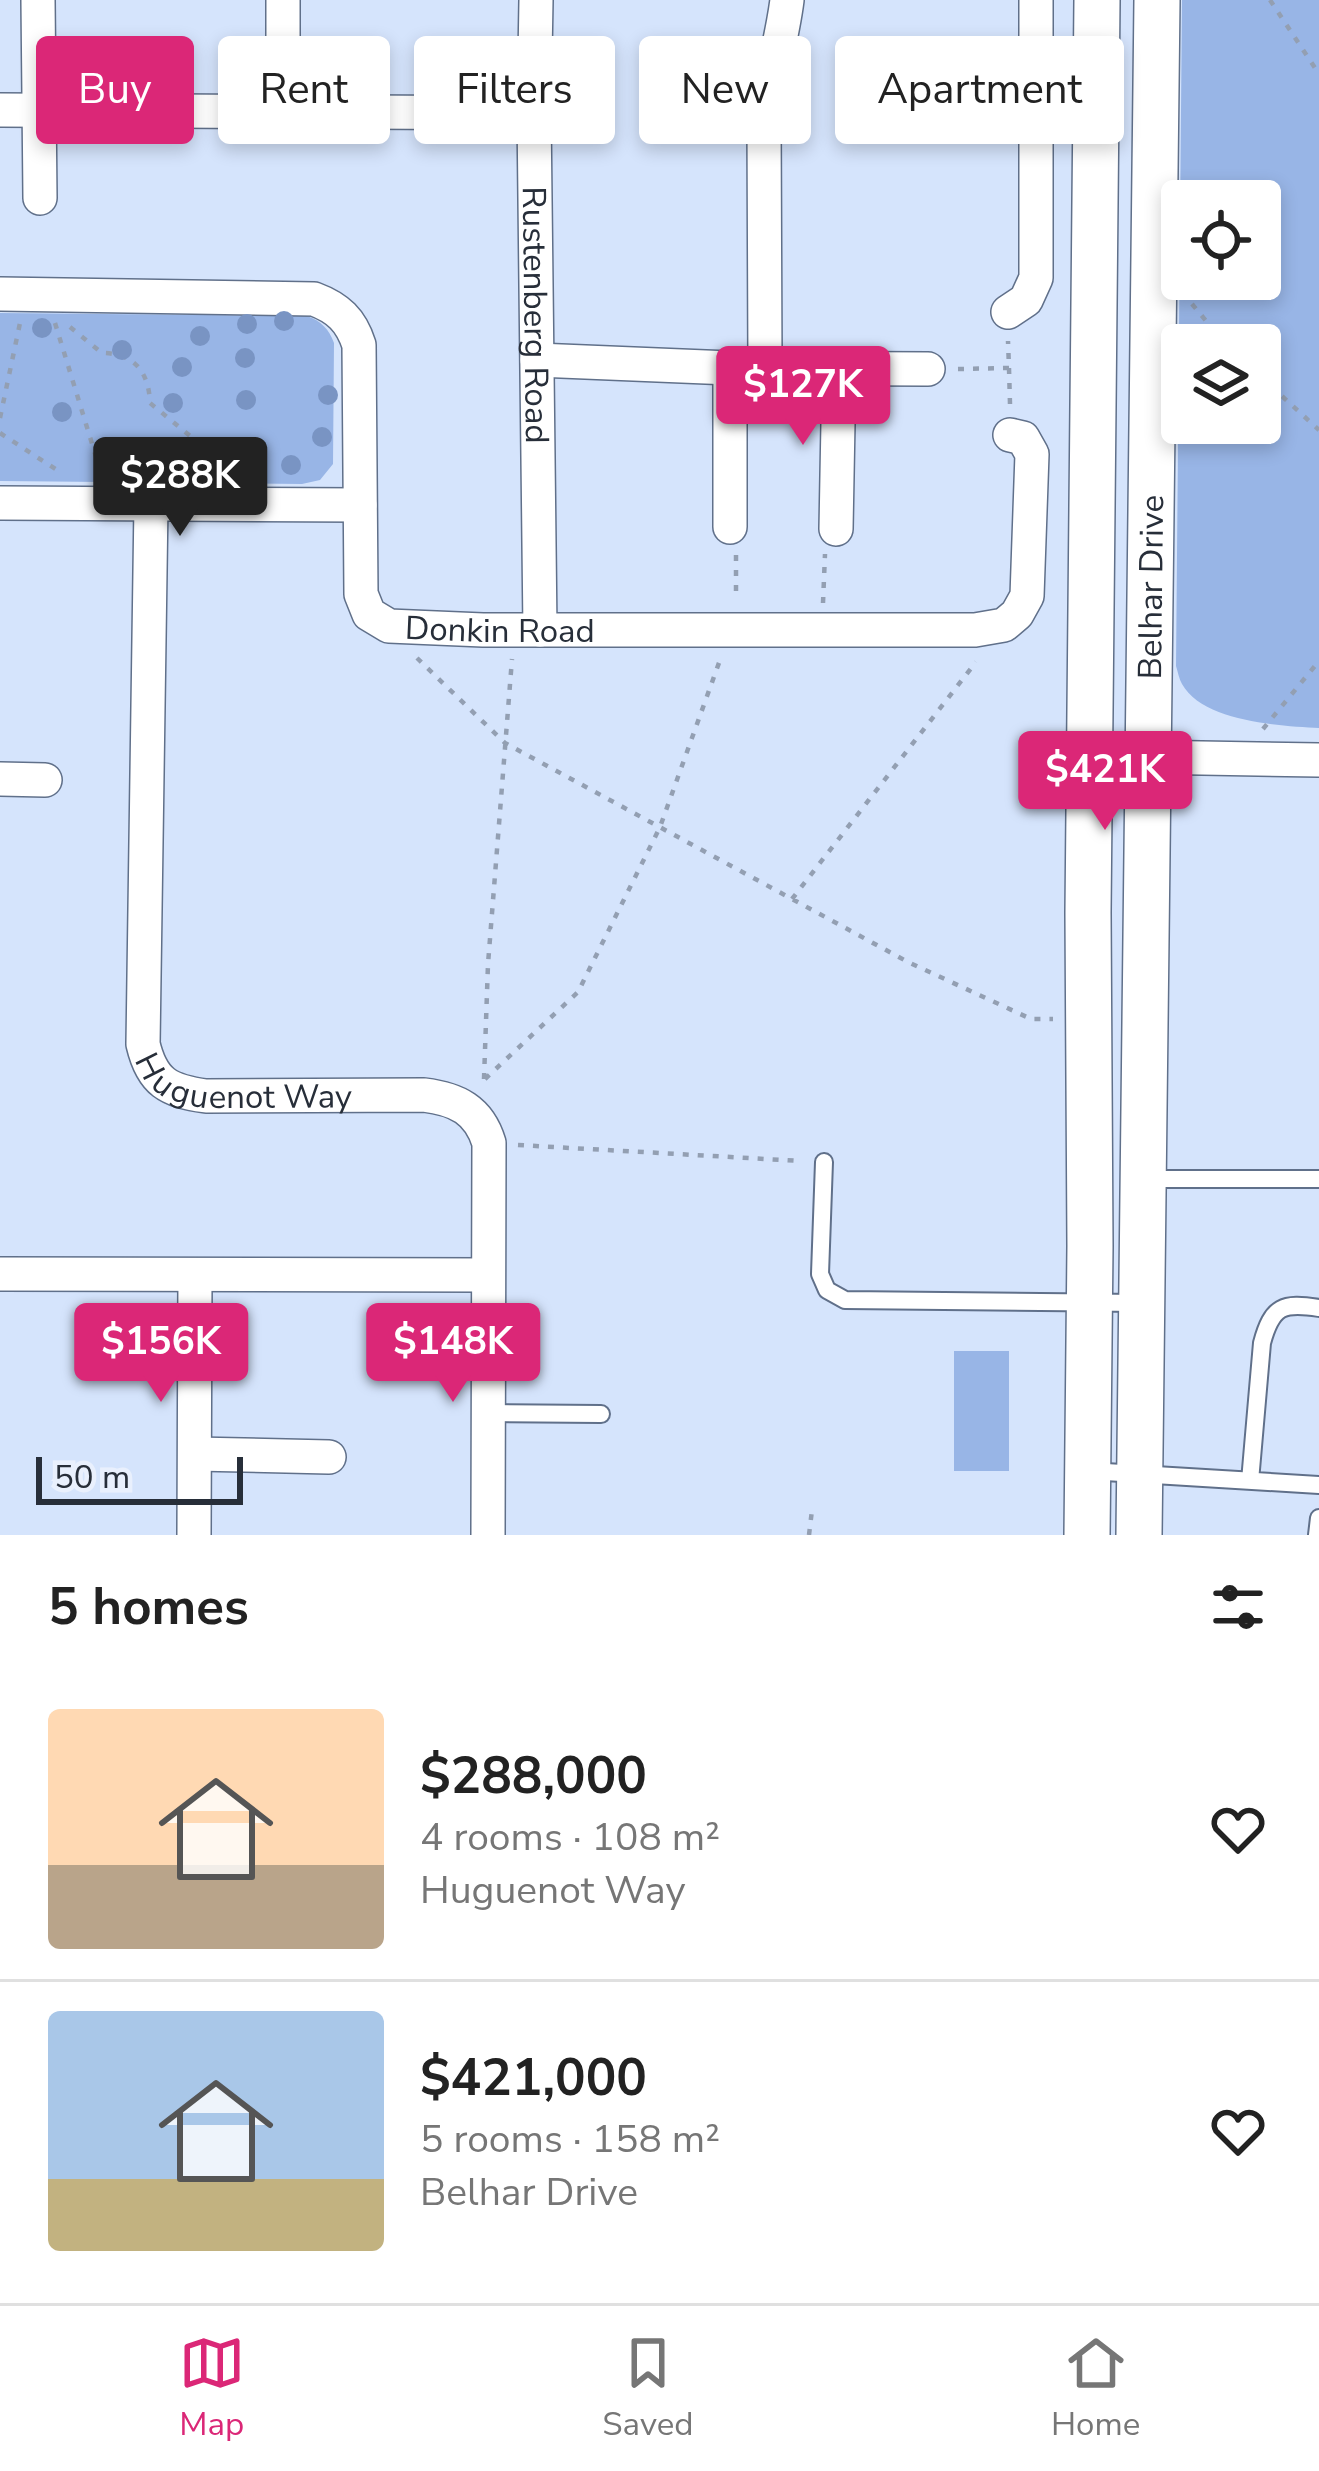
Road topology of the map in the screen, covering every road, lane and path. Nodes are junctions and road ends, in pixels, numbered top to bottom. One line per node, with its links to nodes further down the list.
1 (38, 0): 9 (street)
2 (283, 0): 10 (street)
3 (536, 0): 11 (street, Rustenberg Road)
4 (788, 0): 21 (street)
5 (1036, 0): 19 (street)
6 (1097, 0): 45 (main road, Belhar Drive)
7 (1157, 0): 46 (main road, Belhar Drive)
8 (1270, 0): 12 (path)
9 (38, 36)
10 (283, 36)
11 (535, 36)
12 (1319, 74)
13 (0, 110): 14 (street)
14 (36, 110)
15 (39, 144): 17 (street)
16 (534, 144): 20 (street, Rustenberg Road)
17 (40, 198)
18 (12, 294): 27 (path); 35 (street, Donkin Road)
19 (1008, 312): 23 (path)
20 (537, 360): 22 (street); 40 (street, Rustenberg Road)
21 (765, 366): 22 (street); 24 (street)
22 (730, 368): 36 (street)
23 (1009, 368): 25 (path); 30 (path)
24 (838, 369): 25 (street); 37 (street)
25 (928, 369)
26 (1281, 395): 28 (path)
27 (0, 418)
28 (1319, 430)
29 (0, 433): 31 (path)
30 (1010, 435): 39 (street)
31 (82, 494): 32 (street); 33 (street); 34 (path)
32 (0, 503)
33 (151, 504): 34 (street); 55 (street, Huguenot Way)
34 (249, 505): 35 (street)
35 (360, 505): 38 (street, Donkin Road)
36 (730, 526): 41 (path)
37 (836, 529): 42 (path)
38 (381, 623): 40 (street, Donkin Road); 44 (path)
39 (1004, 625): 42 (street, Donkin Road); 52 (path)
40 (527, 630): 41 (street, Donkin Road); 44 (path)
41 (731, 630): 42 (street, Donkin Road); 51 (path)
42 (824, 631)
43 (1319, 661): 47 (path)
44 (506, 743): 51 (path); 54 (path)
45 (1089, 756): 46 (street); 53 (main road, Belhar Drive)
46 (1147, 756): 47 (street); 59 (main road, Belhar Drive)
47 (1244, 759): 48 (street)
48 (1319, 760)
49 (0, 778): 50 (street)
50 (45, 780)
51 (660, 827): 52 (path); 54 (path)
52 (792, 899): 53 (path)
53 (1089, 1018): 63 (main road, Belhar Drive)
54 (484, 1079): 55 (path)
55 (470, 1110): 56 (street)
56 (489, 1143): 57 (path); 62 (street)
57 (824, 1162): 63 (lane)
58 (1319, 1178): 59 (lane)
59 (1142, 1179): 64 (main road, Belhar Drive)
60 (0, 1274): 61 (street)
61 (195, 1274): 62 (street); 68 (street)
62 (488, 1276): 66 (street)
63 (1090, 1302): 64 (lane); 70 (main road, Belhar Drive)
64 (1141, 1303): 71 (main road, Belhar Drive)
65 (1319, 1308): 72 (lane)
66 (487, 1413): 67 (lane); 77 (street)
67 (601, 1414)
68 (195, 1454): 69 (street); 76 (street)
69 (329, 1457)
70 (1088, 1472): 71 (lane); 79 (main road, Belhar Drive)
71 (1139, 1474): 72 (lane); 80 (main road, Belhar Drive)
72 (1250, 1481): 73 (lane)
73 (1319, 1485)
74 (812, 1510): 78 (path)
75 (1319, 1518): 81 (lane)
76 (194, 1535)
77 (488, 1535)
78 (809, 1535)
79 (1087, 1535)
80 (1138, 1535)
81 (1317, 1535)

